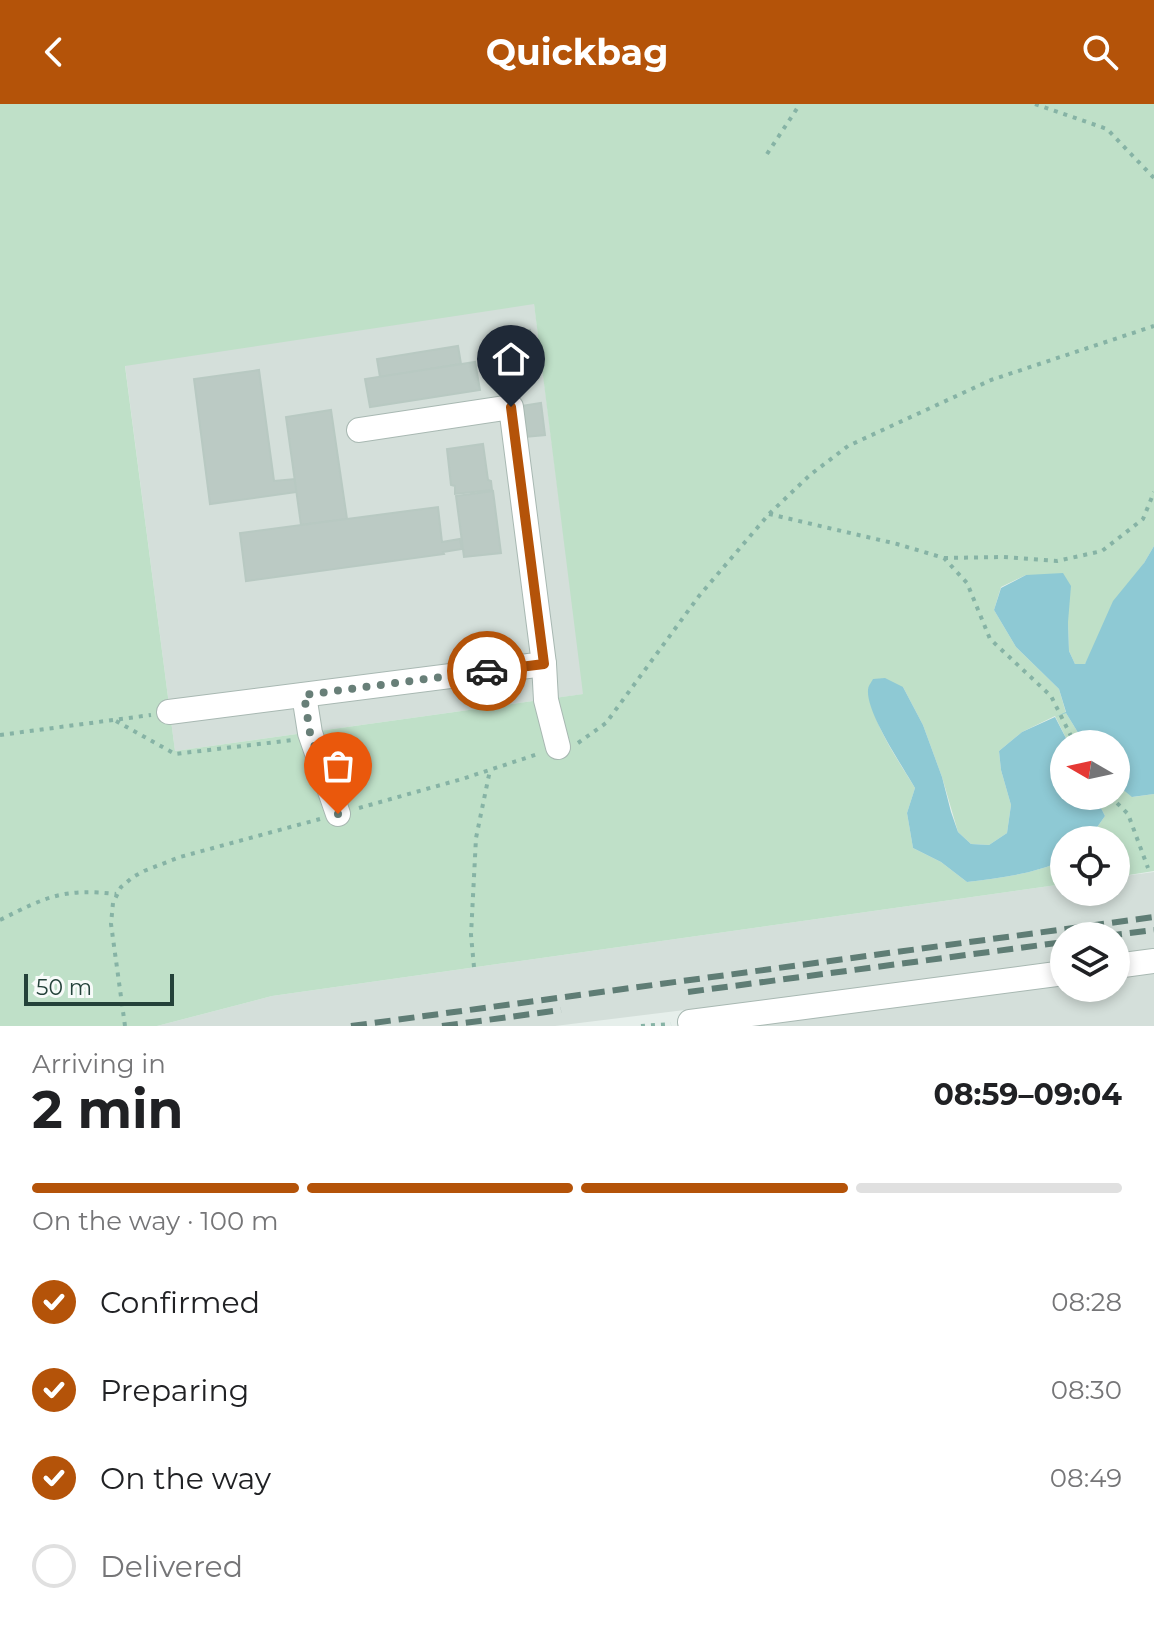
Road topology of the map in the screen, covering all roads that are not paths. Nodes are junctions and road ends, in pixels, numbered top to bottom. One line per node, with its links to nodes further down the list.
1 (359, 430): 2 (lane)
2 (544, 664): 3 (lane); 5 (lane)
3 (304, 695): 4 (lane); 6 (lane)
4 (169, 712)
5 (558, 747)
6 (338, 814)
7 (1154, 961): 8 (lane)
8 (1130, 964)
9 (1050, 975): 10 (lane)
10 (690, 1022)

